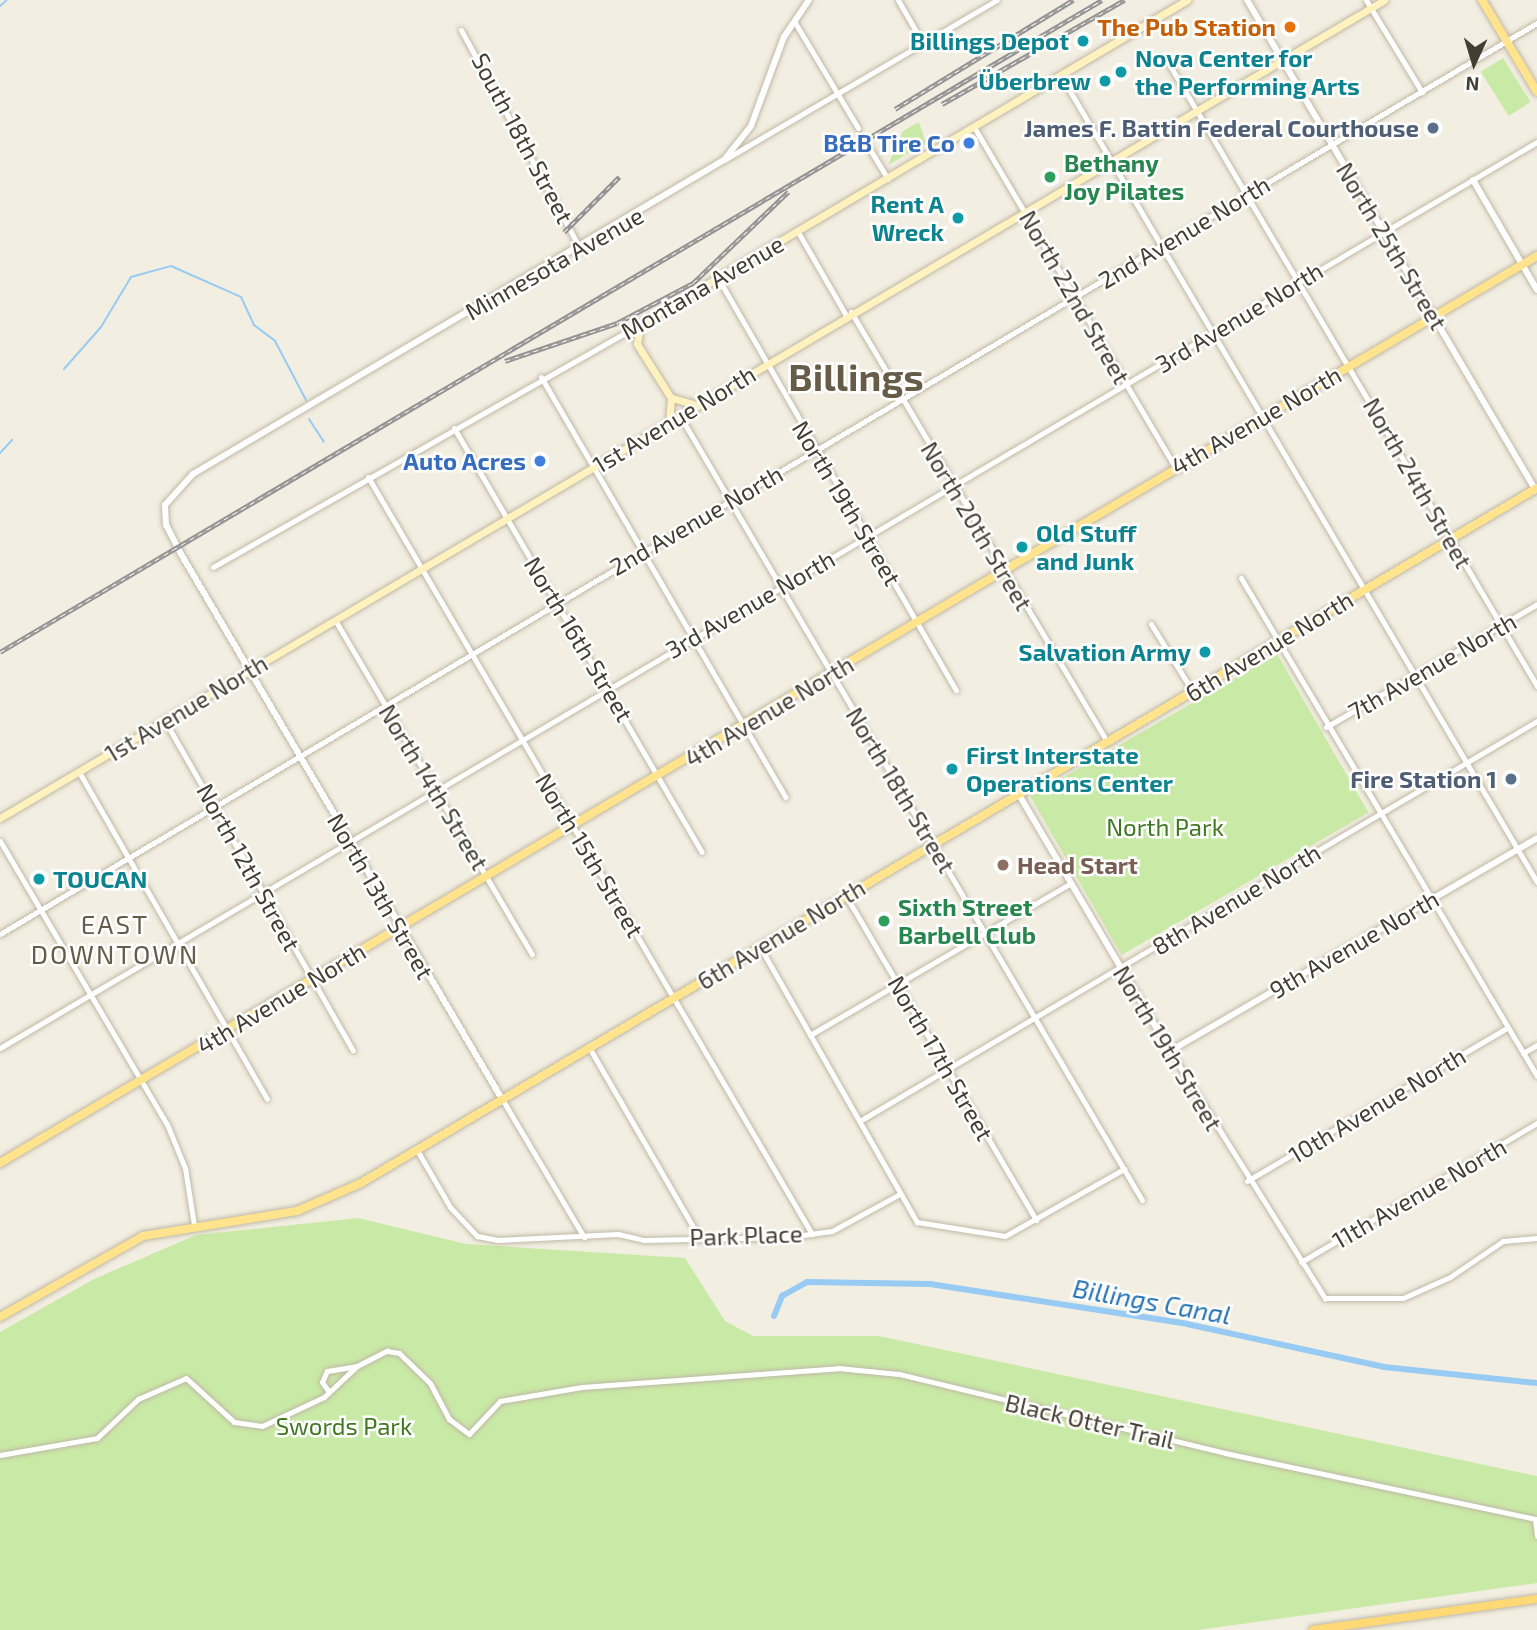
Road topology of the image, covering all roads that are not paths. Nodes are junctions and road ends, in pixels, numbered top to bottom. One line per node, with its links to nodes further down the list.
1 (810, 0): 10 (street)
2 (898, 0): 14 (street)
3 (997, 0): 14 (street, Minnesota Avenue)
4 (1188, 0): 17 (main road, Montana Avenue)
5 (1247, 0): 15 (street, North 25th Street)
6 (1366, 0): 9 (street)
7 (1384, 0): 9 (main road, 1st Avenue North)
8 (1482, 0): 13 (main road)
9 (1371, 8): 15 (main road, 1st Avenue North); 18 (street)
10 (793, 21): 20 (street); 27 (street)
11 (1537, 23): 13 (street, 2nd Avenue North)
12 (461, 30): 37 (street, South 18th Street)
13 (1507, 41): 18 (street, 2nd Avenue North); 19 (main road)
14 (924, 45): 20 (street, Minnesota Avenue)
15 (1282, 60): 21 (main road, 1st Avenue North); 26 (street, North 25th Street)
16 (1169, 64): 21 (street, North 24th Street)
17 (1061, 76): 22 (main road, Montana Avenue); 28 (street)
18 (1422, 92): 26 (street, 2nd Avenue North)
19 (1537, 92)
20 (839, 94): 23 (street); 27 (street, Minnesota Avenue)
21 (1196, 110): 28 (main road, 1st Avenue North); 32 (street, North 24th Street)
22 (974, 127): 30 (main road, Montana Avenue); 33 (street, North 22nd Street)
23 (858, 128)
24 (1537, 142): 31 (street, 3rd Avenue North)
25 (866, 143): 30 (street)
26 (1333, 146): 32 (street, 2nd Avenue North); 35 (street, North 25th Street)
27 (724, 160): 37 (street, Minnesota Avenue)
28 (1112, 160): 33 (main road, 1st Avenue North); 36 (street)
29 (1468, 171): 31 (street)
30 (888, 179): 34 (main road, Montana Avenue)
31 (1473, 180): 35 (street, 3rd Avenue North); 39 (street)
32 (1246, 195): 36 (street, 2nd Avenue North); 41 (street, North 24th Street)
33 (1025, 212): 43 (street, North 22nd Street); 44 (main road, 1st Avenue North)
34 (798, 232): 40 (main road, Montana Avenue); 44 (street, North 20th Street)
35 (1384, 232): 41 (street, 3rd Avenue North); 45 (street, North 25th Street)
36 (1162, 245): 43 (street, 2nd Avenue North); 47 (street)
37 (580, 248): 72 (street, Minnesota Avenue)
38 (1537, 256): 39 (main road, 4th Avenue North)
39 (1522, 264): 42 (street); 45 (main road, 4th Avenue North)
40 (718, 278): 46 (main road, Montana Avenue); 50 (street, North 19th Street)
41 (1301, 280): 47 (street, 3rd Avenue North); 51 (street, North 24th Street)
42 (1537, 290)
43 (1074, 296): 53 (street, North 22nd Street); 55 (street, 2nd Avenue North)
44 (849, 313): 50 (main road, 1st Avenue North); 55 (street, North 20th Street)
45 (1434, 316): 51 (main road, 4th Avenue North); 66 (street, North 25th Street)
46 (640, 324): 48 (street, Montana Avenue); 49 (main road)
47 (1213, 331): 53 (street, 3rd Avenue North); 58 (street)
48 (618, 335): 49 (street); 52 (street, Montana Avenue)
49 (637, 344): 54 (main road)
50 (766, 364): 56 (main road, 1st Avenue North); 61 (street, North 19th Street)
51 (1350, 365): 58 (main road, 4th Avenue North); 70 (street, North 24th Street)
52 (541, 377): 60 (street, Montana Avenue); 62 (street)
53 (1126, 384): 63 (street, North 22nd Street); 65 (street, 3rd Avenue North)
54 (671, 398): 56 (main road); 59 (main road)
55 (902, 399): 61 (street, 2nd Avenue North); 65 (street, North 20th Street)
56 (699, 405): 57 (main road, 1st Avenue North)
57 (680, 416): 59 (main road, 1st Avenue North); 67 (street, North 18th Street)
58 (1263, 416): 63 (main road, 4th Avenue North); 78 (street)
59 (669, 422): 62 (main road, 1st Avenue North)
60 (454, 428): 64 (street, Montana Avenue); 68 (street, North 16th Street)
61 (815, 450): 67 (street, 2nd Avenue North); 69 (street, North 19th Street)
62 (594, 467): 68 (main road, 1st Avenue North); 71 (street)
63 (1175, 467): 75 (main road, 4th Avenue North)
64 (368, 477): 73 (street, Montana Avenue); 74 (street, North 15th Street)
65 (953, 485): 69 (street, 3rd Avenue North); 75 (street, North 20th Street)
66 (1536, 489): 70 (main road, 6th Avenue North)
67 (729, 501): 71 (street, 2nd Avenue North); 77 (street, North 18th Street)
68 (507, 518): 74 (main road, 1st Avenue North); 79 (street, North 16th Street)
69 (867, 537): 77 (street, 3rd Avenue North); 82 (street, North 19th Street)
70 (1451, 540): 78 (main road, 6th Avenue North); 84 (street, North 24th Street)
71 (644, 551): 79 (street, 2nd Avenue North); 85 (street)
72 (181, 554): 88 (street, North 13th Street)
73 (213, 567)
74 (421, 569): 81 (main road, 1st Avenue North); 87 (street, North 15th Street)
75 (1003, 572): 82 (main road, 4th Avenue North); 101 (street, North 20th Street)
76 (1241, 578): 86 (street)
77 (780, 585): 85 (street, 3rd Avenue North); 89 (street, North 18th Street)
78 (1365, 589): 86 (main road, 6th Avenue North); 90 (street)
79 (556, 602): 87 (street, 2nd Avenue North); 92 (street, North 16th Street)
80 (1537, 604): 84 (street, 7th Avenue North)
81 (335, 620): 88 (main road, 1st Avenue North); 95 (street, North 14th Street)
82 (918, 622): 89 (main road, 4th Avenue North); 93 (street, North 19th Street)
83 (1151, 624): 94 (street)
84 (1500, 626): 90 (street, 7th Avenue North); 91 (street, North 24th Street)
85 (693, 637): 92 (street, 3rd Avenue North); 98 (street)
86 (1276, 642): 94 (main road, 6th Avenue North); 99 (street)
87 (471, 655): 95 (street, 2nd Avenue North); 100 (street, North 15th Street)
88 (249, 671): 96 (main road, 1st Avenue North); 102 (street, North 13th Street)
89 (831, 674): 98 (main road, 4th Avenue North); 116 (street, North 18th Street)
90 (1416, 676): 99 (street, 7th Avenue North); 103 (street)
91 (1537, 686)
92 (607, 688): 100 (street, 3rd Avenue North); 105 (street, North 16th Street)
93 (956, 690)
94 (1193, 692): 101 (main road, 6th Avenue North)
95 (385, 706): 102 (street, 2nd Avenue North); 106 (street, North 14th Street)
96 (165, 721): 104 (main road, 1st Avenue North); 109 (street, North 12th Street)
97 (1537, 722): 103 (street, 8th Avenue North)
98 (744, 725): 105 (main road, 4th Avenue North); 108 (street)
99 (1326, 727): 110 (street)
100 (522, 740): 106 (street, 3rd Avenue North); 112 (street, North 15th Street)
101 (1106, 740): 107 (main road, 6th Avenue North)
102 (300, 757): 109 (street, 2nd Avenue North); 115 (street, North 13th Street)
103 (1466, 762): 110 (street, 8th Avenue North); 117 (street)
104 (79, 772): 111 (main road, 1st Avenue North); 119 (street)
105 (660, 776): 112 (main road, 4th Avenue North); 118 (street, North 16th Street)
106 (435, 792): 115 (street, 3rd Avenue North); 120 (street, North 14th Street)
107 (1018, 793): 116 (main road, 6th Avenue North); 122 (street, North 19th Street)
108 (785, 797)
109 (216, 806): 119 (street, 2nd Avenue North); 123 (street, North 12th Street)
110 (1379, 814): 125 (street); 133 (street, 8th Avenue North)
111 (0, 818)
112 (572, 826): 120 (main road, 4th Avenue North); 137 (street, North 15th Street)
113 (1537, 838): 117 (street, 9th Avenue North)
114 (0, 841): 126 (street)
115 (348, 842): 123 (street, 3rd Avenue North); 127 (street, North 13th Street)
116 (933, 844): 124 (main road, 6th Avenue North); 128 (street, North 18th Street)
117 (1518, 849): 121 (street); 125 (street, 9th Avenue North)
118 (702, 852)
119 (128, 857): 126 (street, 2nd Avenue North); 130 (street)
120 (488, 877): 127 (main road, 4th Avenue North); 132 (street, North 14th Street)
121 (1537, 882)
122 (1071, 883): 128 (street); 133 (street, North 19th Street)
123 (263, 890): 130 (street, 3rd Avenue North); 134 (street, North 12th Street)
124 (846, 896): 131 (main road, 6th Avenue North); 135 (street, North 17th Street)
125 (1431, 900): 139 (street); 146 (street, 9th Avenue North)
126 (40, 909): 129 (street, 2nd Avenue North); 136 (street)
127 (400, 928): 134 (main road, 4th Avenue North); 152 (street, North 13th Street)
128 (986, 932): 135 (street); 138 (street, North 18th Street)
129 (0, 934)
130 (177, 943): 136 (street, 3rd Avenue North); 140 (street)
131 (761, 947): 137 (main road, 6th Avenue North); 141 (street)
132 (532, 954)
133 (1119, 969): 138 (street, 8th Avenue North); 146 (street, North 19th Street)
134 (311, 980): 140 (main road, 4th Avenue North); 145 (street, North 12th Street)
135 (896, 982): 141 (street); 148 (street, North 17th Street)
136 (92, 996): 143 (street, 3rd Avenue North); 150 (street)
137 (675, 997): 144 (main road, 6th Avenue North); 163 (street, North 15th Street)
138 (1033, 1016): 148 (street, 8th Avenue North); 157 (street, North 18th Street)
139 (1507, 1028): 147 (street); 158 (street, 10th Avenue North)
140 (229, 1031): 150 (main road, 4th Avenue North); 151 (street)
141 (810, 1035): 153 (street)
142 (1537, 1045): 147 (street)
143 (0, 1047)
144 (590, 1049): 152 (main road, 6th Avenue North); 164 (street)
145 (353, 1050)
146 (1170, 1051): 158 (street, North 19th Street)
147 (1523, 1053): 149 (street)
148 (946, 1068): 153 (street, 8th Avenue North); 161 (street, North 17th Street)
149 (1537, 1076)
150 (142, 1079): 156 (main road, 4th Avenue North); 162 (street)
151 (267, 1099)
152 (502, 1099): 155 (main road, 6th Avenue North); 165 (street, North 13th Street)
153 (863, 1119): 159 (street)
154 (1537, 1123): 167 (street, 11th Avenue North)
155 (417, 1150): 162 (main road, 6th Avenue North); 165 (street, Park Place)
156 (0, 1163)
157 (1124, 1169): 160 (street, North 18th Street); 161 (street)
158 (1247, 1181): 167 (street, North 19th Street)
159 (900, 1194): 161 (street); 163 (street, Park Place)
160 (1142, 1200)
161 (1036, 1220)
162 (194, 1225): 168 (main road, 6th Avenue North)
163 (812, 1234): 164 (street, Park Place)
164 (698, 1236): 165 (street, Park Place)
165 (584, 1237)
166 (1537, 1238): 167 (street, North 19th Street)
167 (1301, 1262)
168 (0, 1317)
169 (357, 1366): 170 (street); 170 (street); 172 (street, Black Otter Trail)
170 (329, 1392): 171 (street)
171 (0, 1455)
172 (1537, 1536)
173 (1537, 1599): 174 (highway)
174 (1313, 1630)

